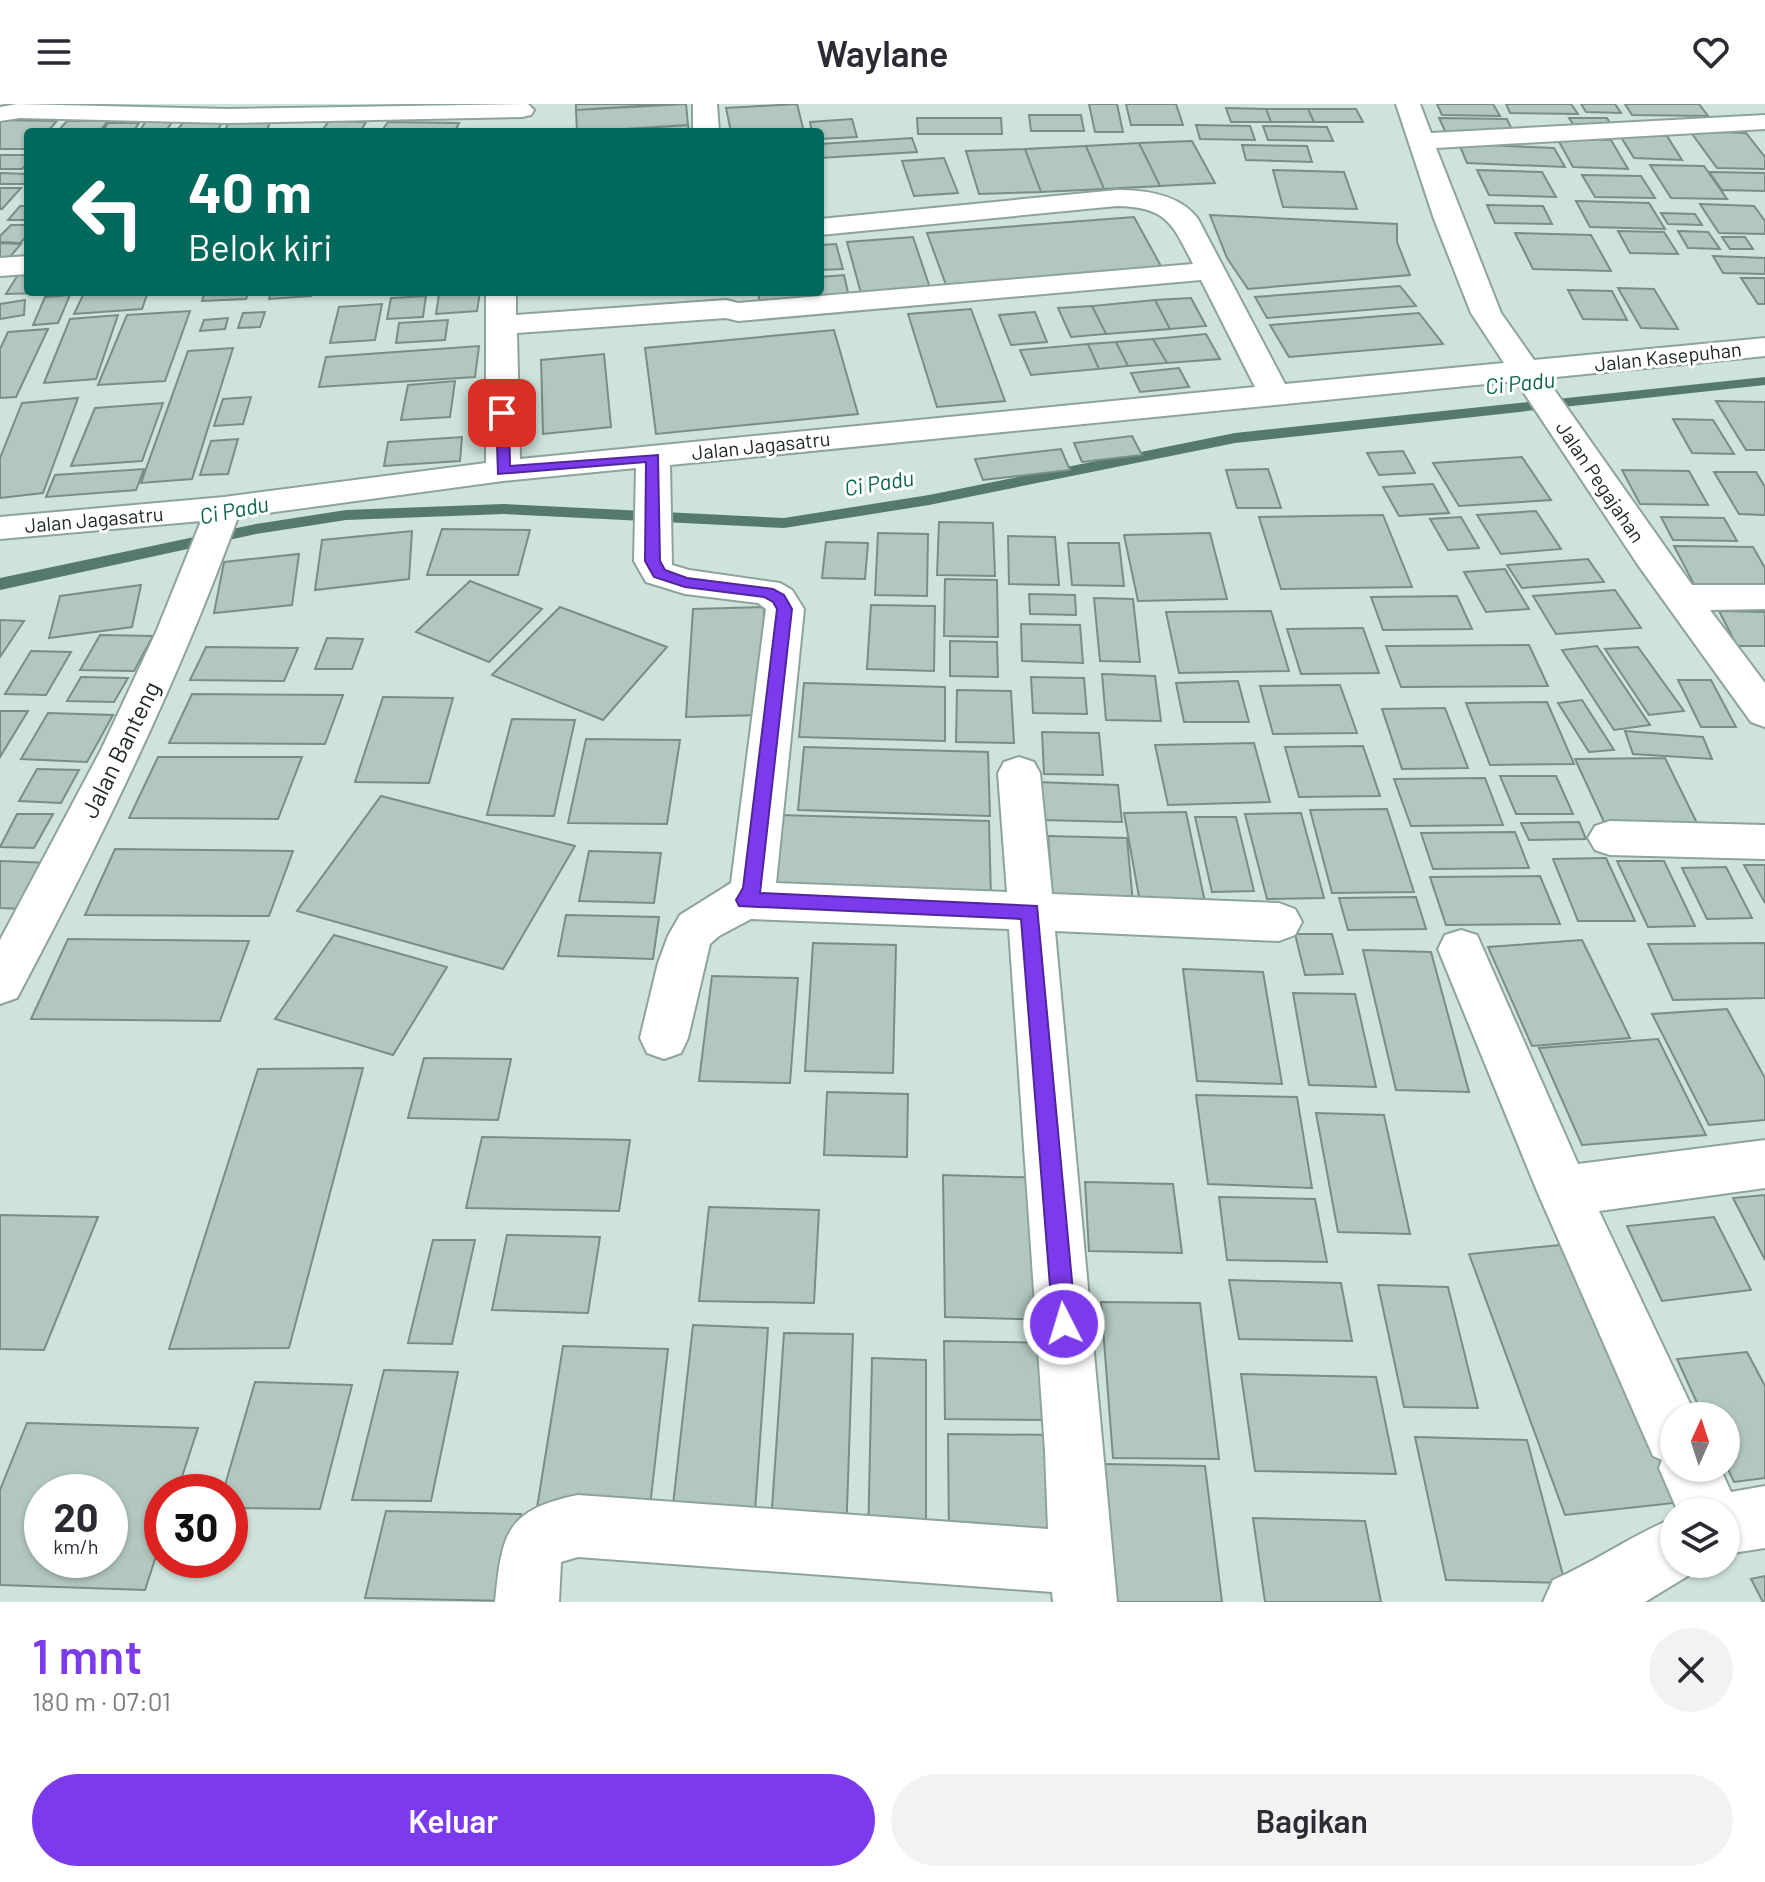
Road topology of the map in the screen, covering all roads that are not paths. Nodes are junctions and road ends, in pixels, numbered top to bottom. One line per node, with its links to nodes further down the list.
1 (705, 104): 6 (street)
2 (1408, 104): 7 (street, Jalan Pegajahan)
3 (3, 110): 4 (street)
4 (520, 115)
5 (1765, 122): 7 (street)
6 (706, 128)
7 (1423, 141): 16 (street, Jalan Pegajahan)
8 (824, 227): 11 (street)
9 (24, 265): 10 (street)
10 (0, 267)
11 (1209, 271): 13 (street); 17 (street)
12 (501, 296): 14 (street)
13 (722, 300): 14 (street)
14 (502, 325): 19 (street)
15 (1765, 347): 16 (street, Jalan Kasepuhan)
16 (1541, 395): 17 (street, Jalan Jagasatru); 23 (street, Jalan Pegajahan)
17 (1275, 396): 18 (street, Jalan Jagasatru)
18 (654, 469): 19 (street, Jalan Jagasatru); 28 (street)
19 (503, 471): 20 (street, Jalan Jagasatru)
20 (221, 518): 21 (street, Jalan Jagasatru); 32 (street, Jalan Banteng)
21 (0, 528)
22 (1765, 597): 23 (street)
23 (1681, 598): 24 (street, Jalan Pegajahan)
24 (1765, 712)
25 (1019, 773): 29 (street)
26 (1610, 838): 27 (street)
27 (1765, 842)
28 (746, 900): 29 (street); 33 (street)
29 (1030, 911): 30 (street); 40 (street)
30 (1279, 922)
31 (1461, 949): 35 (street)
32 (0, 984)
33 (664, 1038)
34 (1765, 1164): 35 (street)
35 (1563, 1191): 36 (street)
36 (1660, 1404)
37 (1765, 1517): 38 (street)
38 (1740, 1521)
39 (1660, 1557): 42 (street)
40 (1083, 1583): 41 (street)
41 (527, 1602)
42 (1575, 1602)

